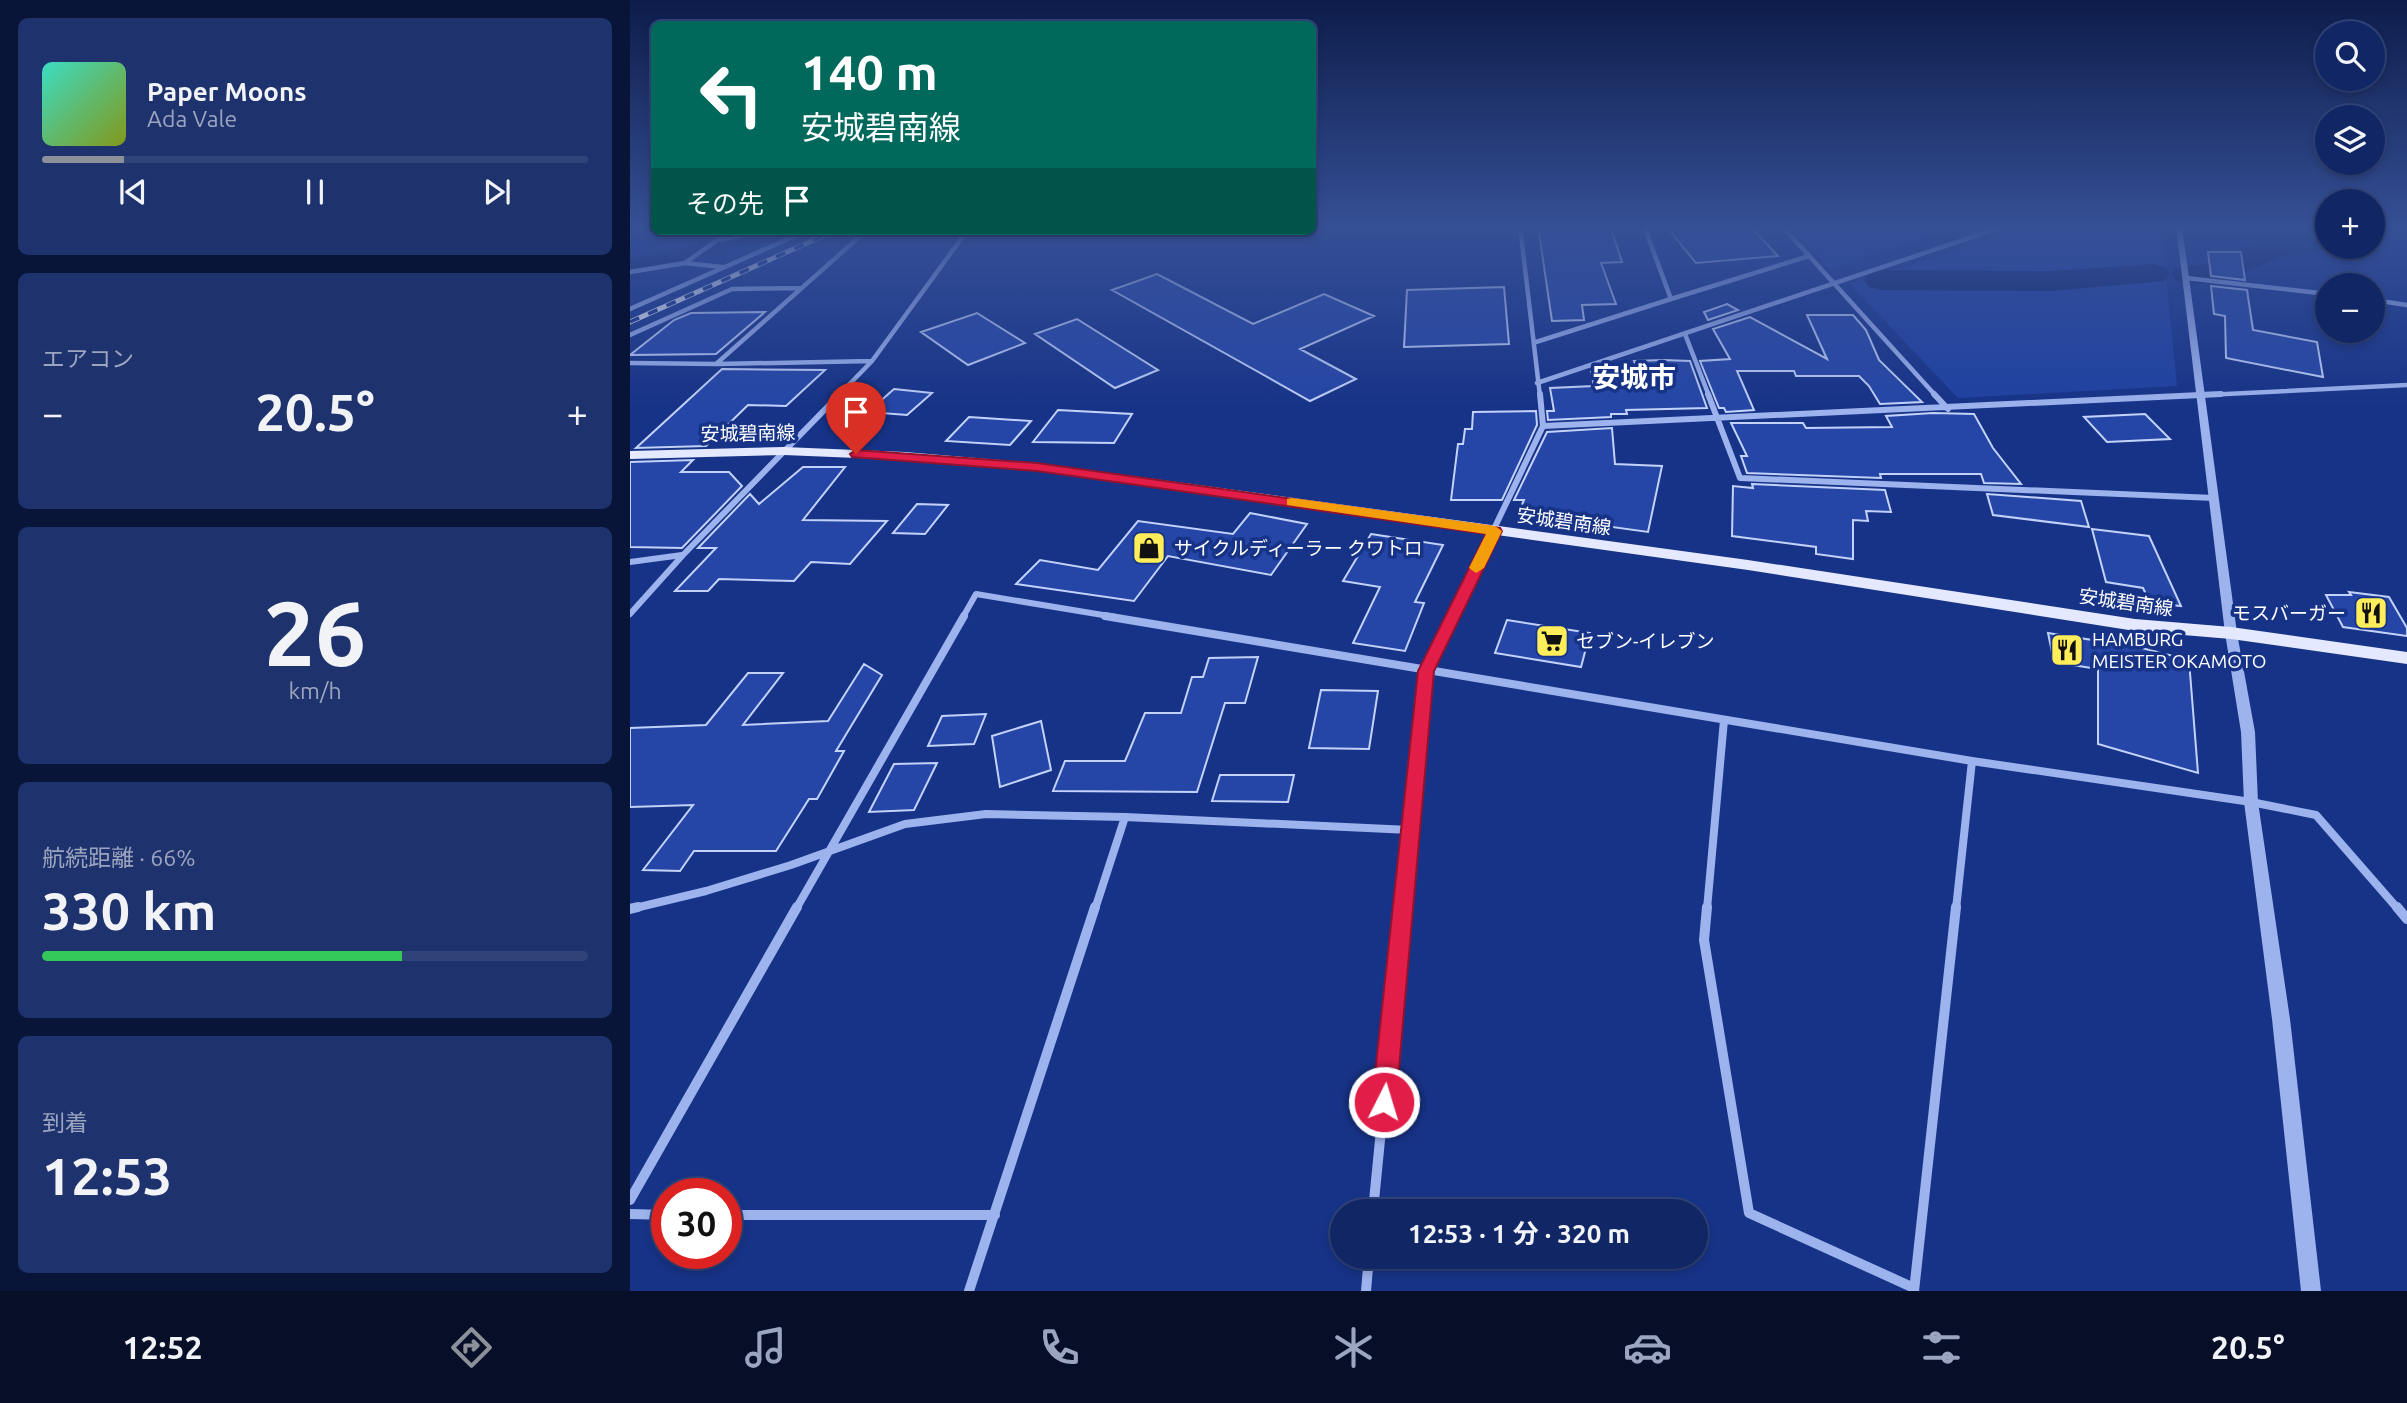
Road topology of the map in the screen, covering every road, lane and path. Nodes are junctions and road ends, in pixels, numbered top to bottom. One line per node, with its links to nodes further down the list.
1 (682, 286): 15 (street)
2 (927, 286): 19 (street)
3 (1528, 286): 18 (street)
4 (1666, 286): 12 (street)
5 (1712, 286): 12 (street)
6 (1825, 286): 16 (street)
7 (1837, 286): 25 (street)
8 (2187, 286): 24 (street)
9 (2259, 286): 11 (street)
10 (801, 288): 17 (street); 21 (street)
11 (2315, 293)
12 (1671, 299): 18 (street)
13 (2385, 302): 14 (street)
14 (2407, 305)
15 (630, 309)
16 (1685, 334): 22 (street); 26 (street)
17 (630, 335)
18 (1536, 342): 22 (street)
19 (872, 361): 21 (street); 28 (street)
20 (630, 363): 21 (street)
21 (716, 364)
22 (1537, 383): 27 (street)
23 (2407, 385): 24 (street)
24 (2201, 396): 25 (street); 30 (street)
25 (1948, 409): 26 (street)
26 (1719, 420): 27 (street); 30 (street)
27 (1543, 426): 31 (street)
28 (784, 451): 29 (main road, 安城碧南線); 31 (main road, 安城碧南線); 32 (street)
29 (630, 455)
30 (2214, 498): 35 (street)
31 (1495, 531): 35 (main road, 安城碧南線); 37 (street)
32 (682, 555): 33 (street); 34 (street)
33 (630, 562)
34 (630, 614)
35 (2231, 633): 36 (main road, 安城碧南線); 40 (street)
36 (2407, 658)
37 (1426, 671): 38 (street); 42 (street); 43 (street)
38 (1724, 720): 39 (street); 53 (street)
39 (1972, 761): 40 (street); 53 (street)
40 (2250, 802): 45 (street); 56 (street)
41 (1125, 817): 42 (street); 43 (street); 51 (street)
42 (1410, 830): 46 (street)
43 (829, 852): 44 (street); 47 (street)
44 (630, 909)
45 (2407, 919)
46 (1375, 1199)
47 (630, 1200)
48 (630, 1214): 49 (street)
49 (651, 1214)
50 (742, 1215): 51 (street)
51 (995, 1215): 54 (street)
52 (1368, 1269): 55 (street)
53 (1914, 1289)
54 (969, 1291)
55 (1366, 1291)
56 (2311, 1291)

